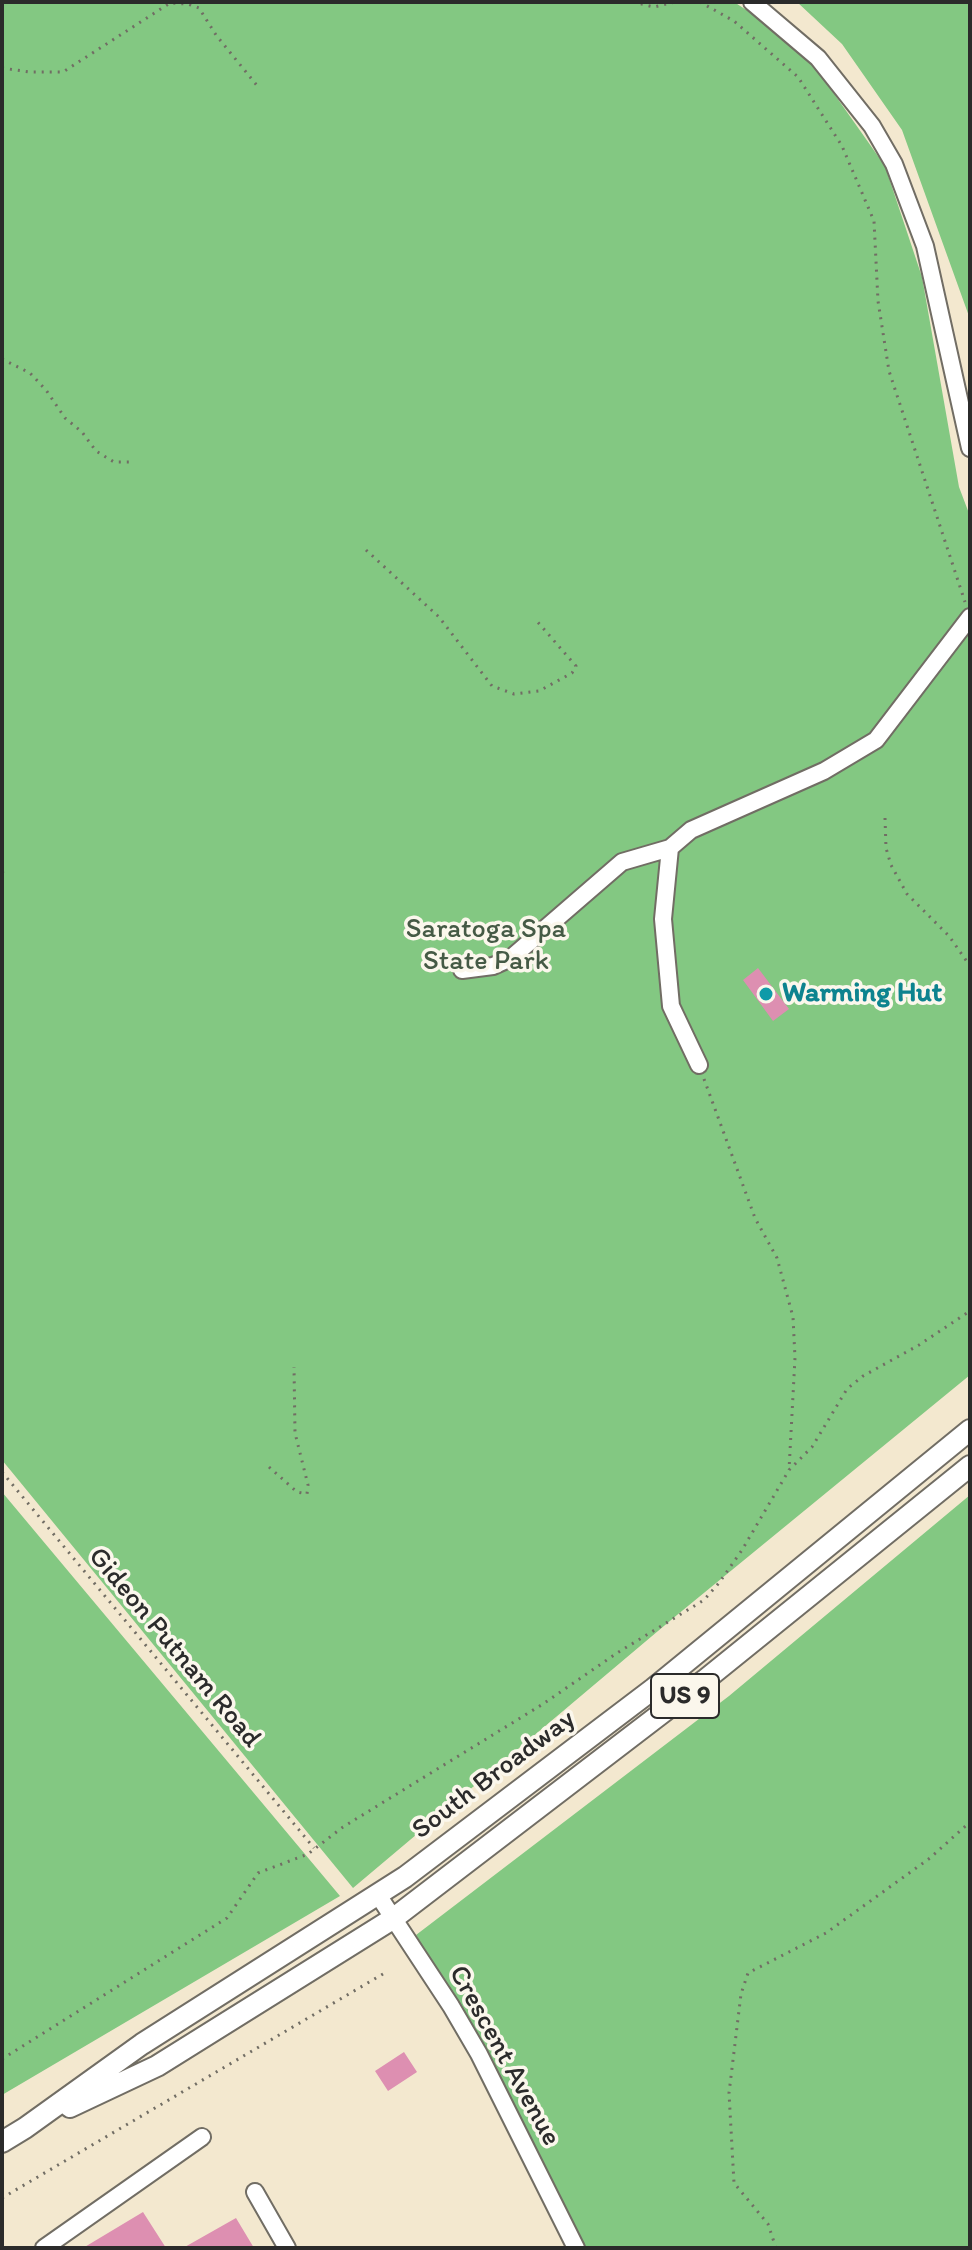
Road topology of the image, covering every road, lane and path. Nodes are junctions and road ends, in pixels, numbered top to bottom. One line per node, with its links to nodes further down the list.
1 (633, 2): 2 (path)
2 (675, 2)
3 (700, 2): 13 (path)
4 (752, 2): 10 (street)
5 (963, 2): 6 (path)
6 (970, 3)
7 (2, 68): 8 (path)
8 (259, 88)
9 (2, 359): 11 (path)
10 (970, 448)
11 (132, 462)
12 (366, 550): 14 (path)
13 (970, 615): 16 (street)
14 (535, 619)
15 (885, 818): 17 (path)
16 (670, 848): 18 (street); 19 (street)
17 (970, 966)
18 (462, 970)
19 (699, 1065): 25 (path)
20 (970, 1311): 25 (path)
21 (294, 1367): 24 (path)
22 (970, 1430): 29 (main road, South Broadway / US 9)
23 (970, 1466): 30 (main road, South Broadway / US 9)
24 (269, 1467)
25 (789, 1470): 28 (path)
26 (2, 1472): 28 (path, Gideon Putnam Road)
27 (970, 1822): 41 (path)
28 (315, 1849): 32 (path)
29 (378, 1895): 30 (street, Crescent Avenue); 33 (main road, South Broadway / US 9)
30 (394, 1918): 33 (main road, South Broadway / US 9); 40 (street, Crescent Avenue)
31 (388, 1971): 37 (path)
32 (2, 2059)
33 (25, 2128): 35 (main road, South Broadway / US 9)
34 (202, 2137): 38 (street)
35 (2, 2142)
36 (255, 2192): 39 (street)
37 (2, 2198)
38 (44, 2248)
39 (287, 2248)
40 (576, 2248)
41 (776, 2248)

